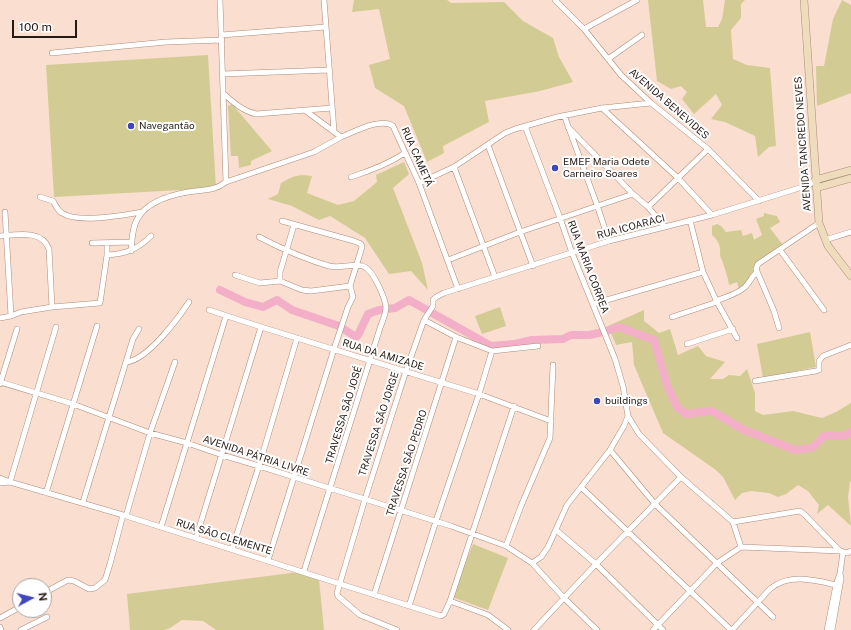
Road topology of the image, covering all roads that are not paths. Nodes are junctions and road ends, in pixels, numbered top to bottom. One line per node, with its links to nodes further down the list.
1 (220, 0): 9 (street)
2 (324, 0): 6 (street)
3 (555, 0): 7 (street, AVENIDA BENEVIDES)
4 (637, 0): 7 (street)
5 (804, 0): 34 (street, AVENIDA TANCREDO NEVES)
6 (326, 27): 9 (street); 12 (street)
7 (584, 29): 11 (street, AVENIDA BENEVIDES)
8 (642, 35): 11 (street)
9 (222, 38): 10 (street); 13 (street)
10 (52, 53)
11 (608, 59): 15 (street, AVENIDA BENEVIDES)
12 (330, 70): 13 (street); 16 (street)
13 (223, 74): 14 (street)
14 (224, 94): 18 (street); 32 (street)
15 (651, 104): 17 (street); 25 (street, AVENIDA BENEVIDES)
16 (332, 108): 18 (street); 22 (street)
17 (602, 108): 19 (street); 30 (street)
18 (306, 111): 22 (street)
19 (564, 115): 20 (street); 21 (street)
20 (524, 126): 24 (street); 43 (street, RUA MARIA CORREA)
21 (568, 127): 35 (street); 38 (street)
22 (334, 131): 23 (street)
23 (341, 137): 26 (street, RUA CAMETÁ); 32 (street, RUA CAMETÁ)
24 (488, 146): 27 (street); 49 (street)
25 (708, 149): 30 (street); 37 (street, AVENIDA BENEVIDES)
26 (405, 153): 29 (street); 33 (street, RUA CAMETÁ)
27 (454, 167): 33 (street); 60 (street)
28 (851, 170): 34 (street)
29 (351, 177)
30 (678, 178): 39 (street); 42 (street)
31 (851, 178): 34 (street)
32 (226, 182): 41 (street, RUA CAMETÁ)
33 (419, 183): 66 (street, RUA CAMETÁ)
34 (813, 184): 37 (street, RUA ICOARACI); 46 (street, AVENIDA TANCREDO NEVES)
35 (633, 194): 38 (street); 39 (street)
36 (40, 197): 41 (street)
37 (759, 201): 42 (street, RUA ICOARACI)
38 (597, 205): 43 (street); 56 (street)
39 (648, 207): 48 (street)
40 (5, 212): 52 (street)
41 (142, 212): 57 (street)
42 (712, 215): 44 (street, RUA ICOARACI)
43 (560, 218): 49 (street); 64 (street, RUA MARIA CORREA)
44 (690, 220): 48 (street, RUA ICOARACI); 69 (street)
45 (282, 221): 47 (street)
46 (819, 223): 55 (street, AVENIDA TANCREDO NEVES); 61 (street)
47 (294, 225): 63 (street); 67 (street)
48 (665, 227): 56 (street, RUA ICOARACI)
49 (520, 232): 60 (street); 68 (street)
50 (851, 232): 55 (street)
51 (0, 236): 52 (street)
52 (7, 236): 80 (street); 83 (street)
53 (151, 236): 62 (street)
54 (259, 237): 63 (street)
55 (825, 240): 72 (street, AVENIDA TANCREDO NEVES)
56 (609, 241): 64 (street, RUA ICOARACI)
57 (132, 242): 59 (street); 62 (street)
58 (92, 243): 59 (street)
59 (108, 243): 65 (street)
60 (484, 246): 66 (street); 73 (street)
61 (780, 250): 70 (street); 82 (street)
62 (131, 251): 65 (street)
63 (286, 251): 67 (street); 74 (street)
64 (572, 253): 68 (street, RUA ICOARACI); 79 (street, RUA MARIA CORREA)
65 (107, 255): 80 (street)
66 (448, 260): 76 (street, RUA CAMETÁ)
67 (357, 266): 75 (street); 103 (street, TRAVESSA SÃO JOSÉ)
68 (533, 266): 73 (street, RUA ICOARACI)
69 (703, 272): 78 (street); 79 (street)
70 (757, 272): 78 (street); 91 (street)
71 (235, 275): 74 (street)
72 (851, 276)
73 (495, 277): 76 (street, RUA ICOARACI)
74 (280, 281): 75 (street)
75 (350, 286): 101 (street)
76 (458, 289): 87 (street, TRAVESSA SÃO JORGE)
77 (189, 302): 104 (street)
78 (717, 302): 85 (street); 94 (street)
79 (593, 304): 115 (street, RUA MARIA CORREA)
80 (52, 307): 83 (street)
81 (209, 310): 84 (street, RUA DA AMIZADE)
82 (824, 310)
83 (11, 316): 86 (street)
84 (226, 316): 90 (street, RUA DA AMIZADE); 119 (street)
85 (672, 317)
86 (0, 318)
87 (424, 320): 95 (street); 107 (street, TRAVESSA SÃO JORGE)
88 (97, 326): 113 (street)
89 (56, 327): 111 (street)
90 (261, 327): 96 (street, RUA DA AMIZADE); 121 (street)
91 (779, 328)
92 (17, 329): 109 (street)
93 (139, 329): 104 (street)
94 (733, 329): 97 (street); 98 (street)
95 (456, 337): 102 (street); 110 (street, TRAVESSA SÃO PEDRO)
96 (297, 338): 101 (street, RUA DA AMIZADE); 122 (street)
97 (737, 338)
98 (688, 344)
99 (851, 345): 108 (street)
100 (538, 346): 102 (street)
101 (334, 349): 103 (street, RUA DA AMIZADE); 125 (street)
102 (492, 351): 112 (street)
103 (370, 360): 107 (street, RUA DA AMIZADE); 129 (street, TRAVESSA SÃO JOSÉ)
104 (127, 362): 116 (street)
105 (175, 362): 118 (street)
106 (553, 365): 117 (street)
107 (406, 371): 110 (street, RUA DA AMIZADE); 131 (street, TRAVESSA SÃO JORGE)
108 (755, 381)
109 (0, 383): 111 (street, AVENIDA PÁTRIA LIVRE)
110 (442, 383): 112 (street, RUA DA AMIZADE); 134 (street, TRAVESSA SÃO PEDRO)
111 (36, 393): 113 (street, AVENIDA PÁTRIA LIVRE); 126 (street)
112 (479, 394): 114 (street, RUA DA AMIZADE); 136 (street)
113 (73, 404): 116 (street, AVENIDA PÁTRIA LIVRE); 130 (street)
114 (514, 406): 117 (street, RUA DA AMIZADE); 141 (street)
115 (628, 416): 120 (street); 123 (street)
116 (109, 417): 118 (street, AVENIDA PÁTRIA LIVRE); 132 (street)
117 (551, 421): 143 (street)
118 (150, 433): 119 (street, AVENIDA PÁTRIA LIVRE); 135 (street)
119 (187, 443): 121 (street, AVENIDA PÁTRIA LIVRE); 138 (street)
120 (610, 450): 128 (street); 133 (street)
121 (222, 455): 122 (street, AVENIDA PÁTRIA LIVRE); 142 (street)
122 (259, 466): 125 (street, AVENIDA PÁTRIA LIVRE); 145 (street)
123 (681, 476): 133 (street); 137 (street)
124 (0, 478): 126 (street)
125 (294, 478): 129 (street, AVENIDA PÁTRIA LIVRE); 147 (street)
126 (10, 482): 127 (street, RUA SÃO CLEMENTE); 130 (street, RUA SÃO CLEMENTE)
127 (0, 483)
128 (581, 487): 139 (street); 140 (street)
129 (330, 489): 131 (street, AVENIDA PÁTRIA LIVRE); 151 (street, TRAVESSA SÃO JOSÉ)
130 (46, 493): 132 (street, RUA SÃO CLEMENTE)
131 (365, 499): 134 (street, AVENIDA PÁTRIA LIVRE); 152 (street, TRAVESSA SÃO JORGE)
132 (83, 502): 135 (street, RUA SÃO CLEMENTE)
133 (655, 504): 140 (street); 149 (street)
134 (402, 510): 136 (street, AVENIDA PÁTRIA LIVRE); 156 (street, TRAVESSA SÃO PEDRO)
135 (124, 515): 138 (street, RUA SÃO CLEMENTE); 154 (street)
136 (436, 521): 141 (street, AVENIDA PÁTRIA LIVRE); 160 (street)
137 (733, 522): 144 (street); 146 (street)
138 (161, 527): 142 (street, RUA SÃO CLEMENTE)
139 (556, 530): 148 (street); 150 (street)
140 (628, 532): 150 (street); 155 (street)
141 (472, 533): 143 (street, AVENIDA PÁTRIA LIVRE); 158 (street)
142 (196, 538): 145 (street, RUA SÃO CLEMENTE)
143 (506, 546): 148 (street, AVENIDA PÁTRIA LIVRE)
144 (741, 547): 146 (street); 149 (street)
145 (232, 549): 147 (street, RUA SÃO CLEMENTE)
146 (846, 553): 153 (street)
147 (268, 560): 151 (street, RUA SÃO CLEMENTE)
148 (532, 563): 157 (street, AVENIDA PÁTRIA LIVRE)
149 (717, 563): 155 (street); 159 (street)
150 (596, 564): 157 (street); 166 (street)
151 (304, 571): 152 (street, RUA SÃO CLEMENTE)
152 (339, 583): 156 (street, RUA SÃO CLEMENTE); 170 (street)
153 (838, 586): 159 (street); 177 (street); 178 (street)
154 (52, 589)
155 (690, 591): 166 (street); 176 (street)
156 (374, 595): 160 (street, RUA SÃO CLEMENTE)
157 (564, 598): 172 (street); 173 (street, AVENIDA PÁTRIA LIVRE)
158 (450, 601): 160 (street, RUA SÃO CLEMENTE); 171 (street)
159 (758, 603): 164 (street); 176 (street)
160 (409, 606)
161 (12, 611): 163 (street)
162 (0, 612): 163 (street)
163 (0, 617)
164 (773, 617)
165 (45, 618): 169 (street)
166 (658, 625): 174 (street); 175 (street)
167 (0, 627): 168 (street)
168 (1, 630)
169 (21, 630)
170 (397, 630)
171 (508, 630)
172 (534, 630)
173 (597, 630)
174 (653, 630)
175 (663, 630)
176 (731, 630)
177 (827, 630)
178 (832, 630)

